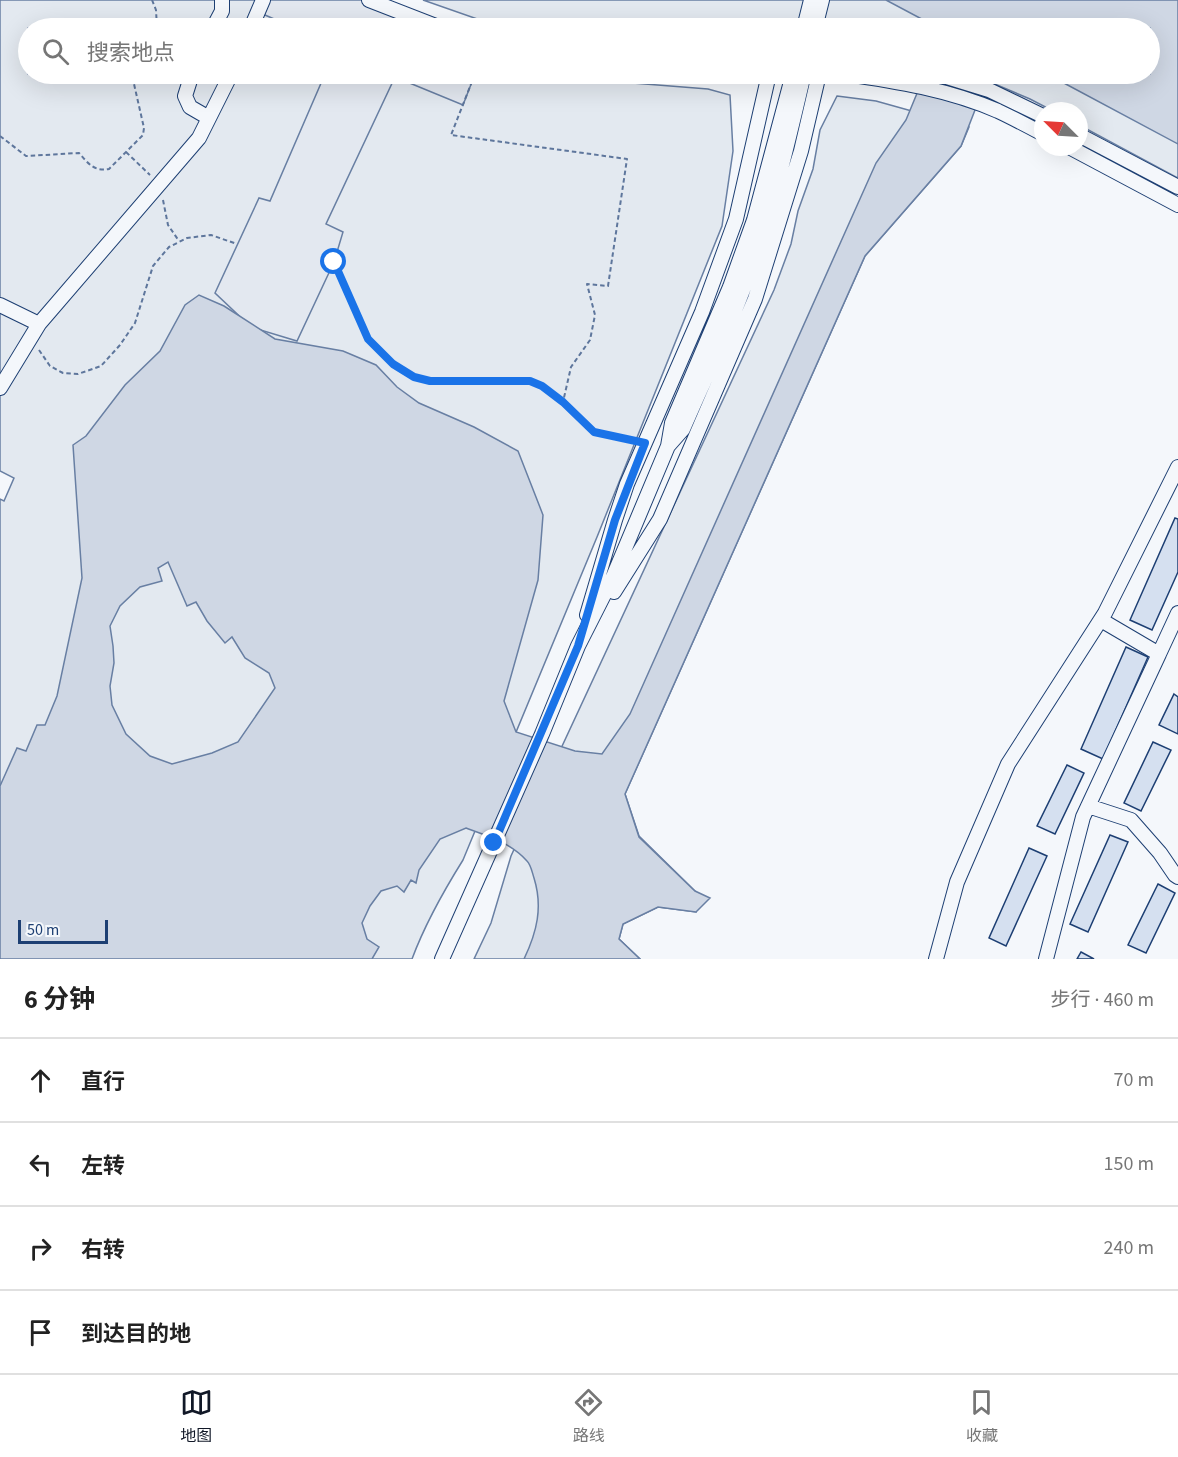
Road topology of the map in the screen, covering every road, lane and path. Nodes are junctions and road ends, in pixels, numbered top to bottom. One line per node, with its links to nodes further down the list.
1 (152, 0): 7 (path)
2 (222, 0): 8 (street)
3 (263, 0): 9 (street)
4 (369, 0): 10 (street)
5 (811, 0): 11 (street)
6 (822, 0): 12 (street)
7 (156, 18)
8 (218, 18)
9 (255, 18)
10 (415, 18)
11 (806, 18)
12 (818, 18)
13 (134, 84): 28 (path)
14 (189, 84): 24 (street)
15 (226, 84): 24 (street)
16 (471, 84): 41 (path)
17 (767, 84): 42 (street)
18 (790, 84): 36 (street)
19 (802, 84): 36 (street)
20 (817, 84): 46 (street)
21 (906, 84): 25 (street)
22 (970, 84): 23 (street)
23 (1034, 112)
24 (209, 118): 30 (street)
25 (1034, 129)
26 (0, 136): 28 (path)
27 (1088, 140): 31 (street)
28 (126, 153): 30 (path)
29 (1086, 156): 32 (street)
30 (160, 183): 33 (path); 38 (street)
31 (1178, 187)
32 (1178, 205)
33 (179, 241): 34 (path); 39 (path)
34 (237, 244)
35 (334, 262): 41 (path)
36 (736, 289): 46 (street)
37 (0, 305): 38 (street)
38 (39, 324): 39 (street)
39 (31, 338): 40 (street)
40 (0, 388)
41 (563, 402): 42 (path)
42 (645, 443): 46 (street)
43 (1178, 467): 45 (street)
44 (1178, 614): 47 (street)
45 (1101, 620): 47 (street); 51 (street)
46 (578, 646): 50 (street)
47 (1159, 654): 48 (street)
48 (1088, 806): 49 (street); 52 (street)
49 (1178, 877)
50 (442, 959)
51 (936, 959)
52 (1046, 959)

